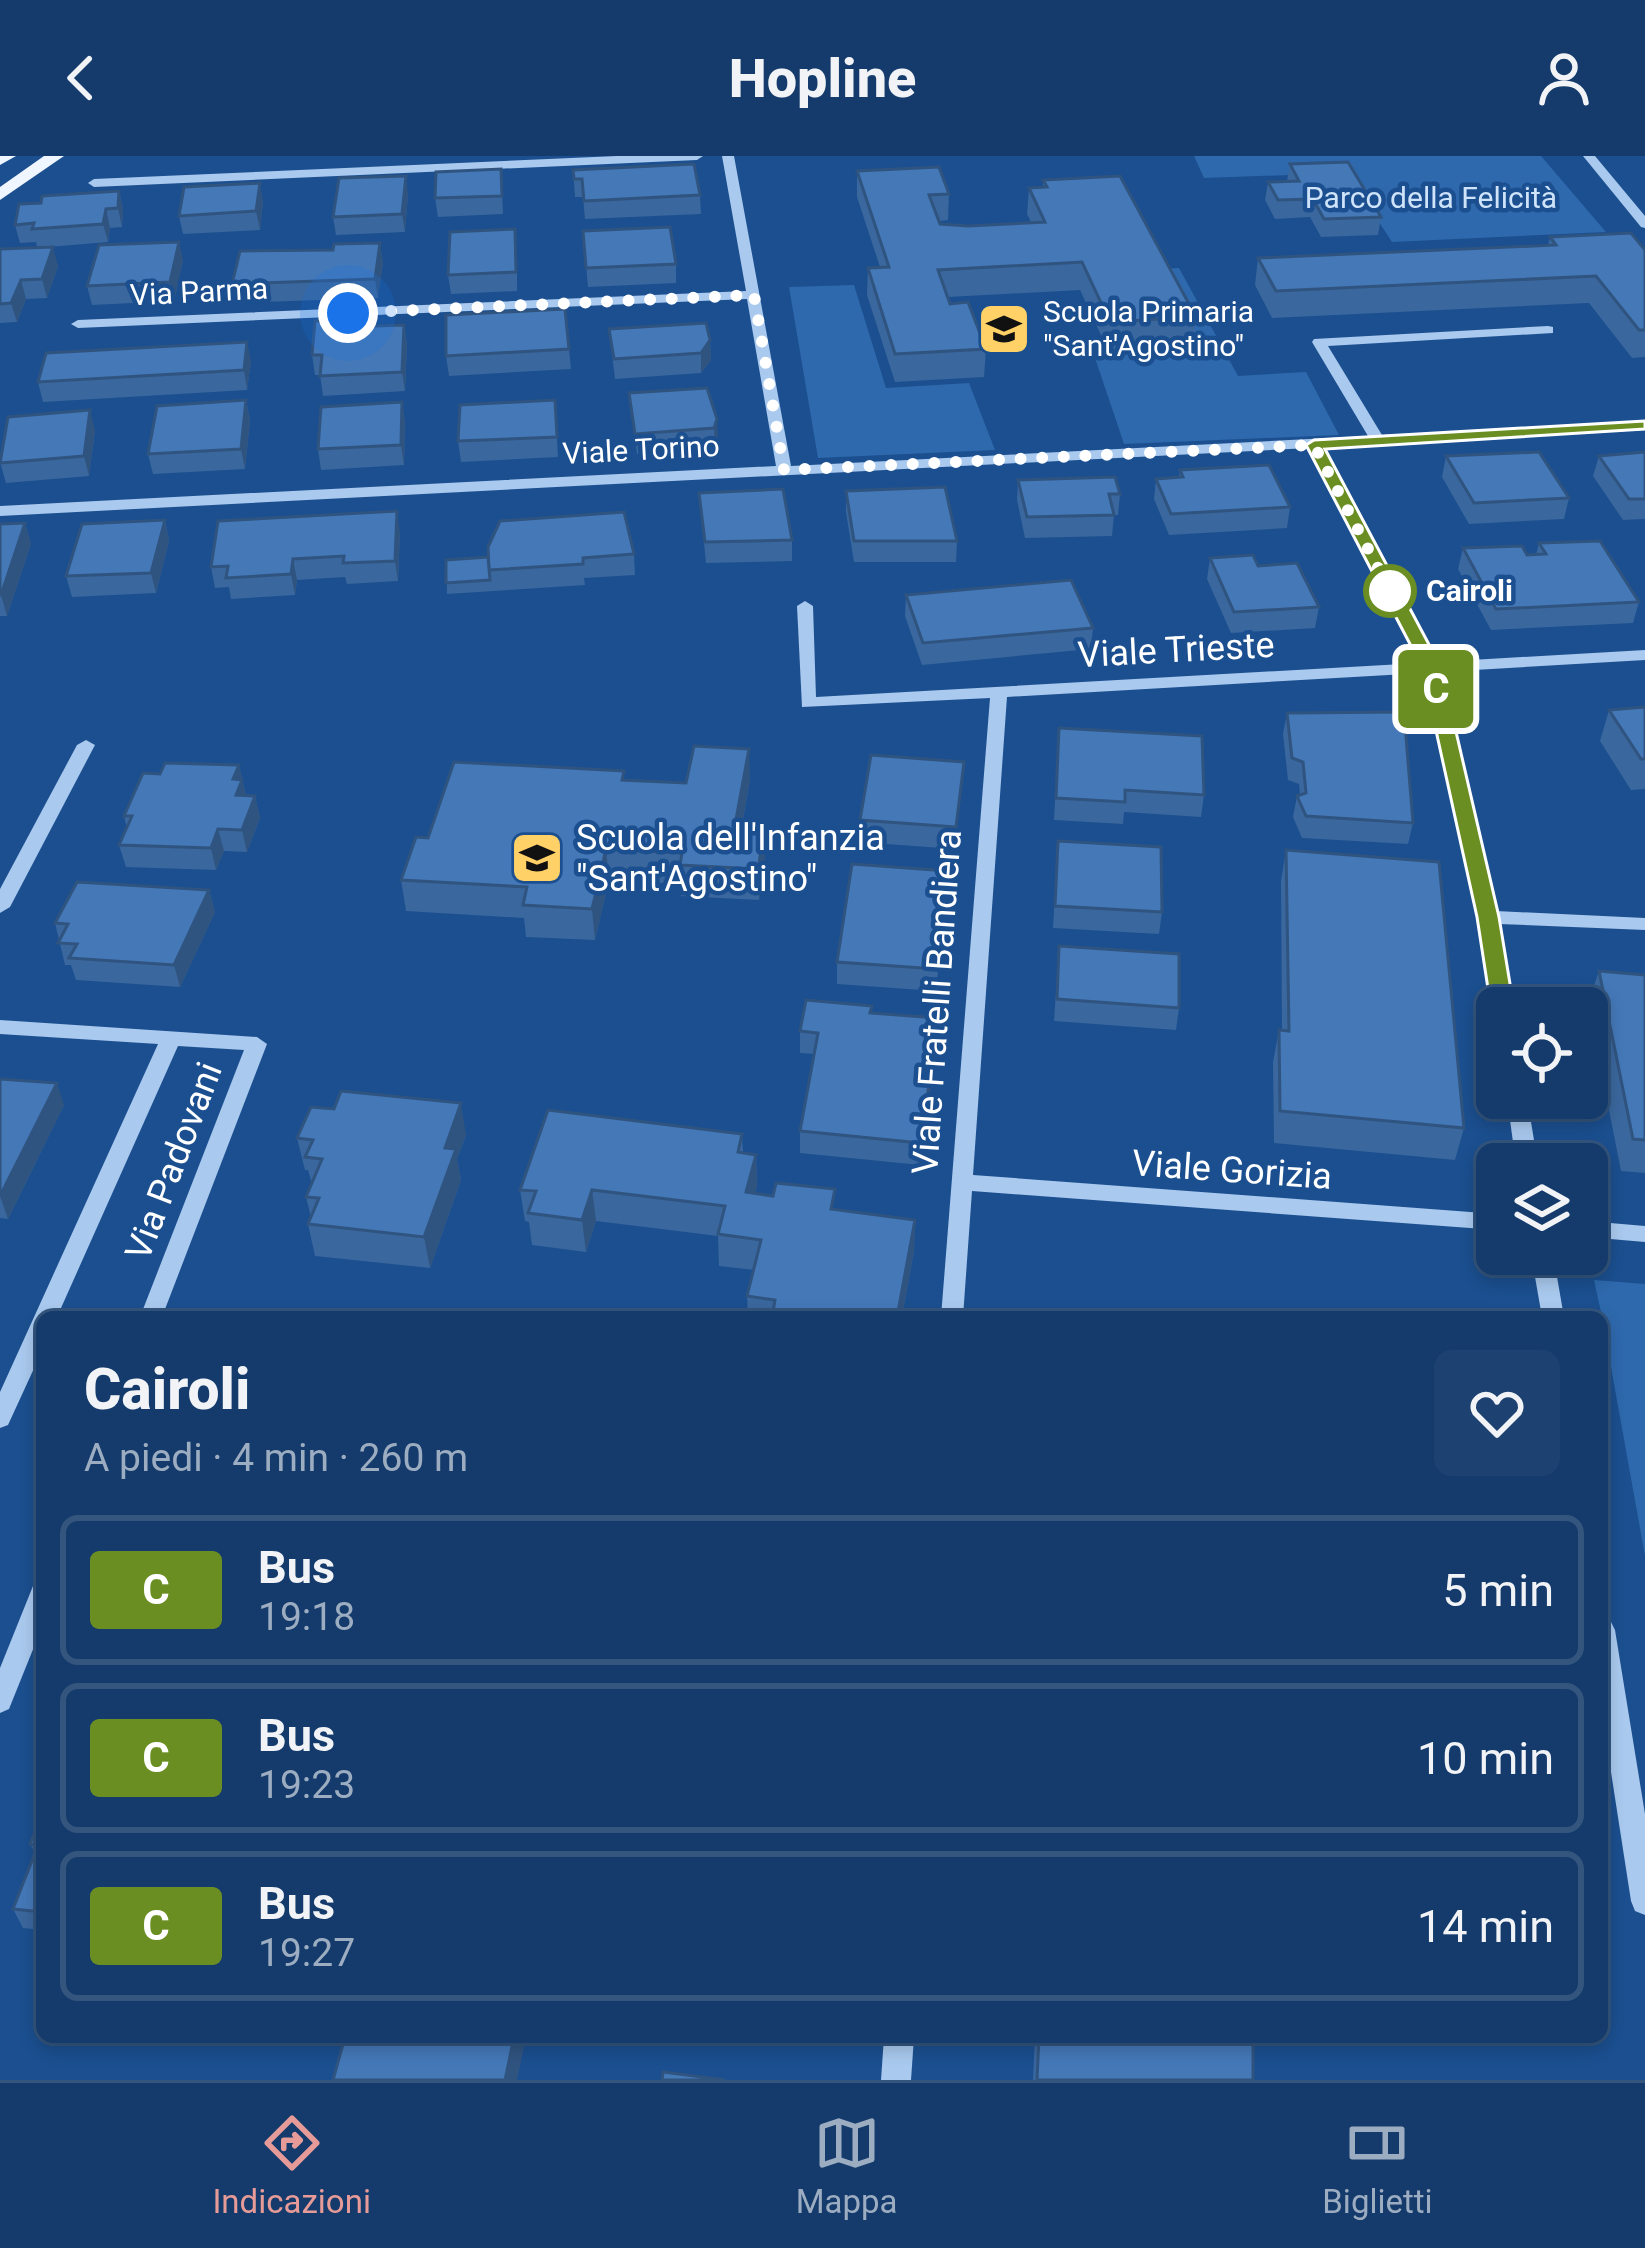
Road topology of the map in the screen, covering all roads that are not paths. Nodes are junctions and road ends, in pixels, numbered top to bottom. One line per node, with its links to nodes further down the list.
1 (55, 156): 6 (main road)
2 (697, 156): 5 (street)
3 (728, 156): 8 (street)
4 (1589, 156): 7 (street)
5 (94, 183)
6 (0, 195)
7 (1645, 224)
8 (754, 295): 9 (street, Via Parma); 14 (street)
9 (78, 325)
10 (1548, 330): 12 (street)
11 (1645, 426): 12 (street, Viale Torino)
12 (1378, 441): 13 (street, Viale Torino)
13 (1314, 445): 14 (street, Viale Torino); 18 (street)
14 (784, 470): 15 (street, Viale Torino)
15 (0, 511)
16 (805, 606): 19 (street, Viale Trieste)
17 (1645, 655): 18 (street, Viale Trieste)
18 (1431, 667): 19 (street, Viale Trieste); 22 (street)
19 (999, 692): 27 (street, Viale Fratelli Bandiera)
20 (86, 745): 21 (street)
21 (0, 907)
22 (1488, 917): 23 (street); 24 (street)
23 (1645, 924)
24 (1499, 987)
25 (0, 1027): 26 (street, Via Padovani)
26 (171, 1039): 32 (street, Via Padovani); 33 (street, Via Padovani)
27 (962, 1182): 28 (street, Viale Gorizia); 34 (street, Viale Fratelli Bandiera)
28 (1476, 1220)
29 (1608, 1231): 30 (street)
30 (1645, 1234)
31 (1546, 1275): 35 (street)
32 (49, 1311)
33 (153, 1311)
34 (952, 1311)
35 (1552, 1311)
36 (36, 1339): 37 (street, Via Padovani)
37 (0, 1418)
38 (36, 1609): 40 (street)
39 (1608, 1668): 41 (street)
40 (0, 1701)
41 (1645, 1901)
42 (899, 2043): 43 (street)
43 (896, 2080)

